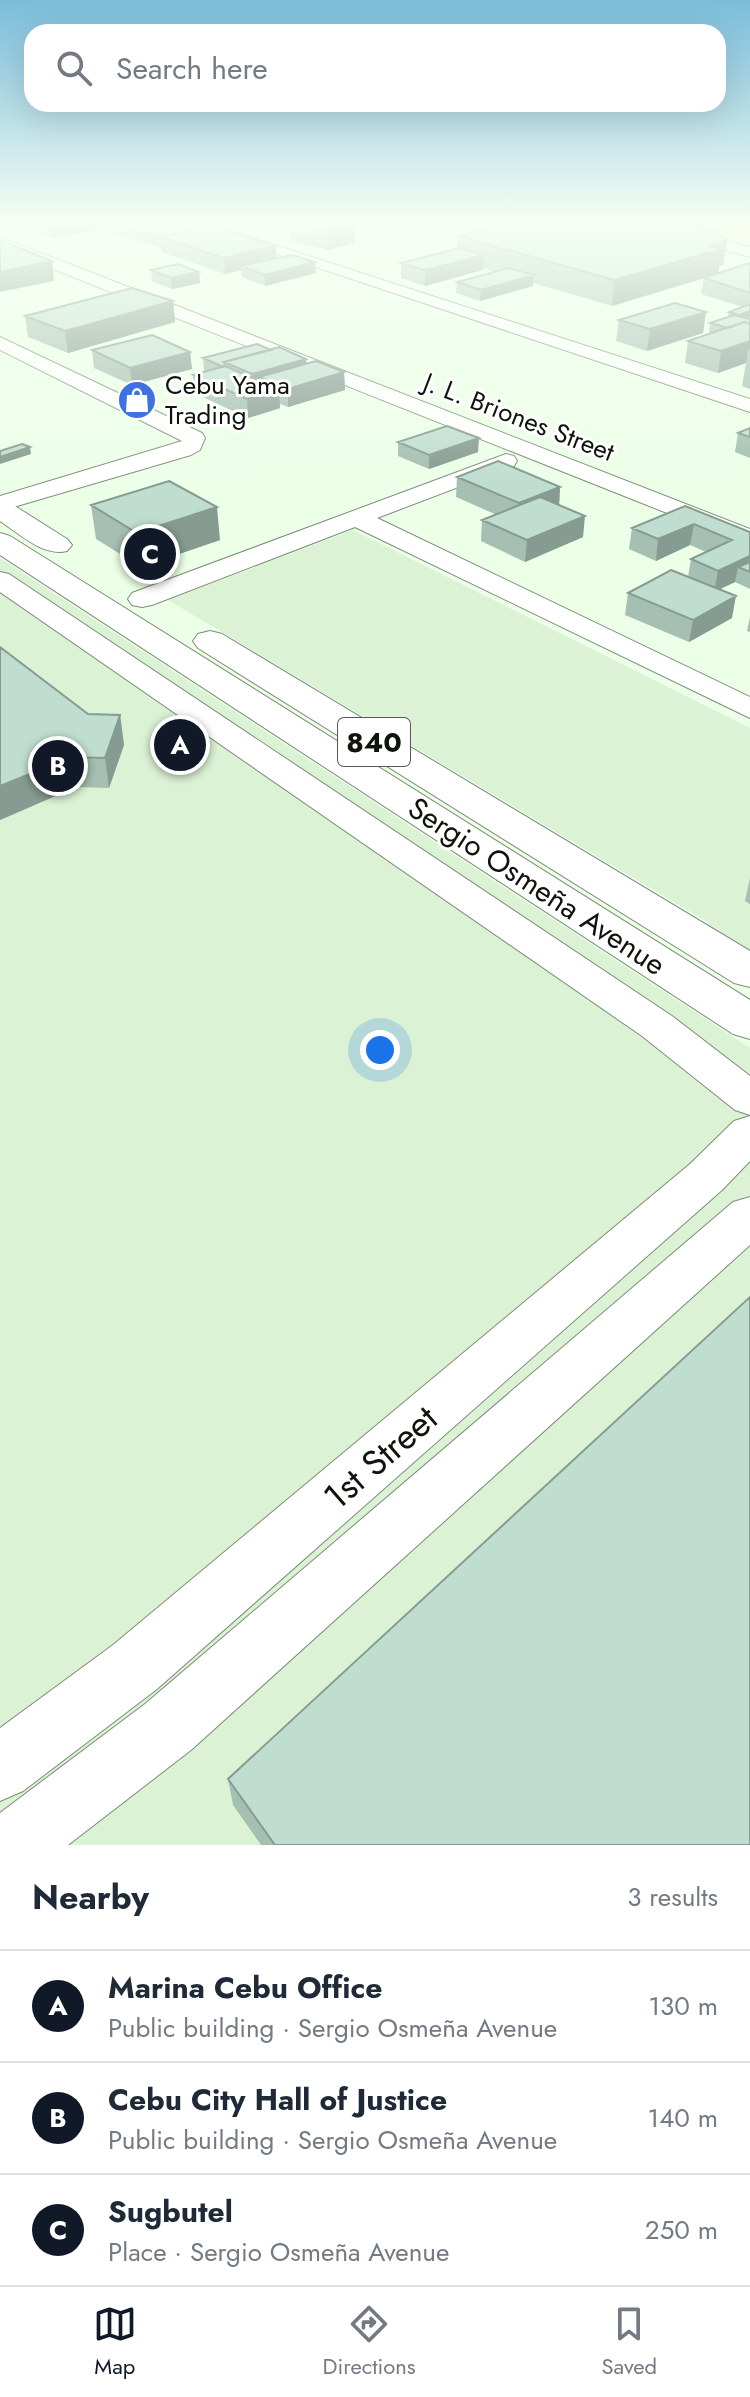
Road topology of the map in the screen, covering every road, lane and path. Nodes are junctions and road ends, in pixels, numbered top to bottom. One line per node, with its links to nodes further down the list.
1 (184, 309): 7 (street, J. L. Briones Street)
2 (471, 309): 5 (street)
3 (482, 309): 5 (street)
4 (0, 343): 8 (street)
5 (728, 388): 6 (street)
6 (750, 406)
7 (541, 448): 9 (street); 10 (street, J. L. Briones Street); 11 (street, J. L. Briones Street)
8 (0, 506): 14 (highway, Sergio Osmeña Avenue / 840)
9 (364, 515): 14 (street); 16 (street)
10 (750, 522)
11 (750, 538)
12 (0, 542): 14 (highway, Sergio Osmeña Avenue / 840)
13 (0, 580): 15 (street)
14 (126, 606): 15 (street); 19 (highway, Sergio Osmeña Avenue / 840); 20 (highway, Sergio Osmeña Avenue / 840)
15 (70, 627): 21 (street)
16 (621, 638): 17 (street); 18 (street)
17 (750, 691)
18 (750, 709)
19 (750, 972)
20 (750, 1022)
21 (750, 1099)
22 (750, 1133): 24 (street, 1st Street)
23 (750, 1216): 25 (street, 1st Street)
24 (0, 1768)
25 (13, 1845)

